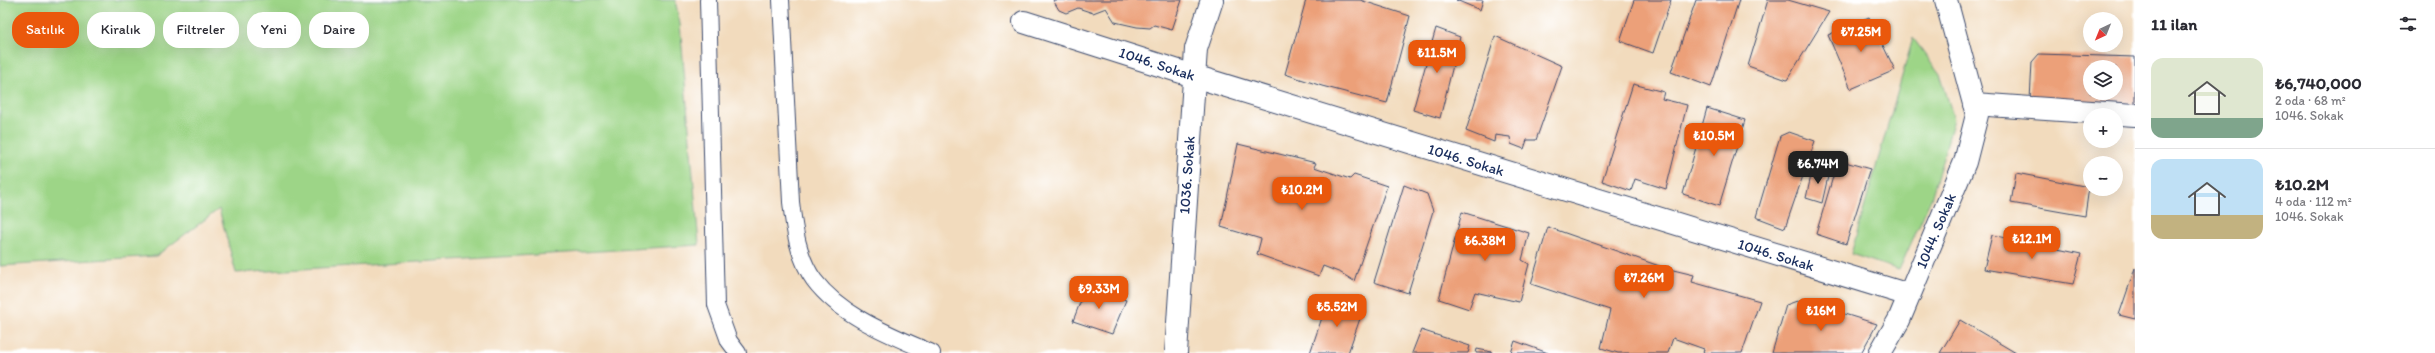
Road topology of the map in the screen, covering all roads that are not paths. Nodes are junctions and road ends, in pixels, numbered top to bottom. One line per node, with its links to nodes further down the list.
1 (708, 0): 10 (lane)
2 (780, 0): 11 (lane)
3 (1212, 0): 6 (street, 1036. Sokak)
4 (1946, 0): 7 (street, 1044. Sokak)
5 (1024, 22): 6 (street, 1046. Sokak)
6 (1194, 76): 9 (street, 1046. Sokak); 12 (street, 1036. Sokak)
7 (1974, 104): 8 (street); 9 (street, 1044. Sokak)
8 (2135, 116)
9 (1909, 295): 13 (street, 1044. Sokak)
10 (738, 353)
11 (932, 353)
12 (1176, 353)
13 (1880, 353)

